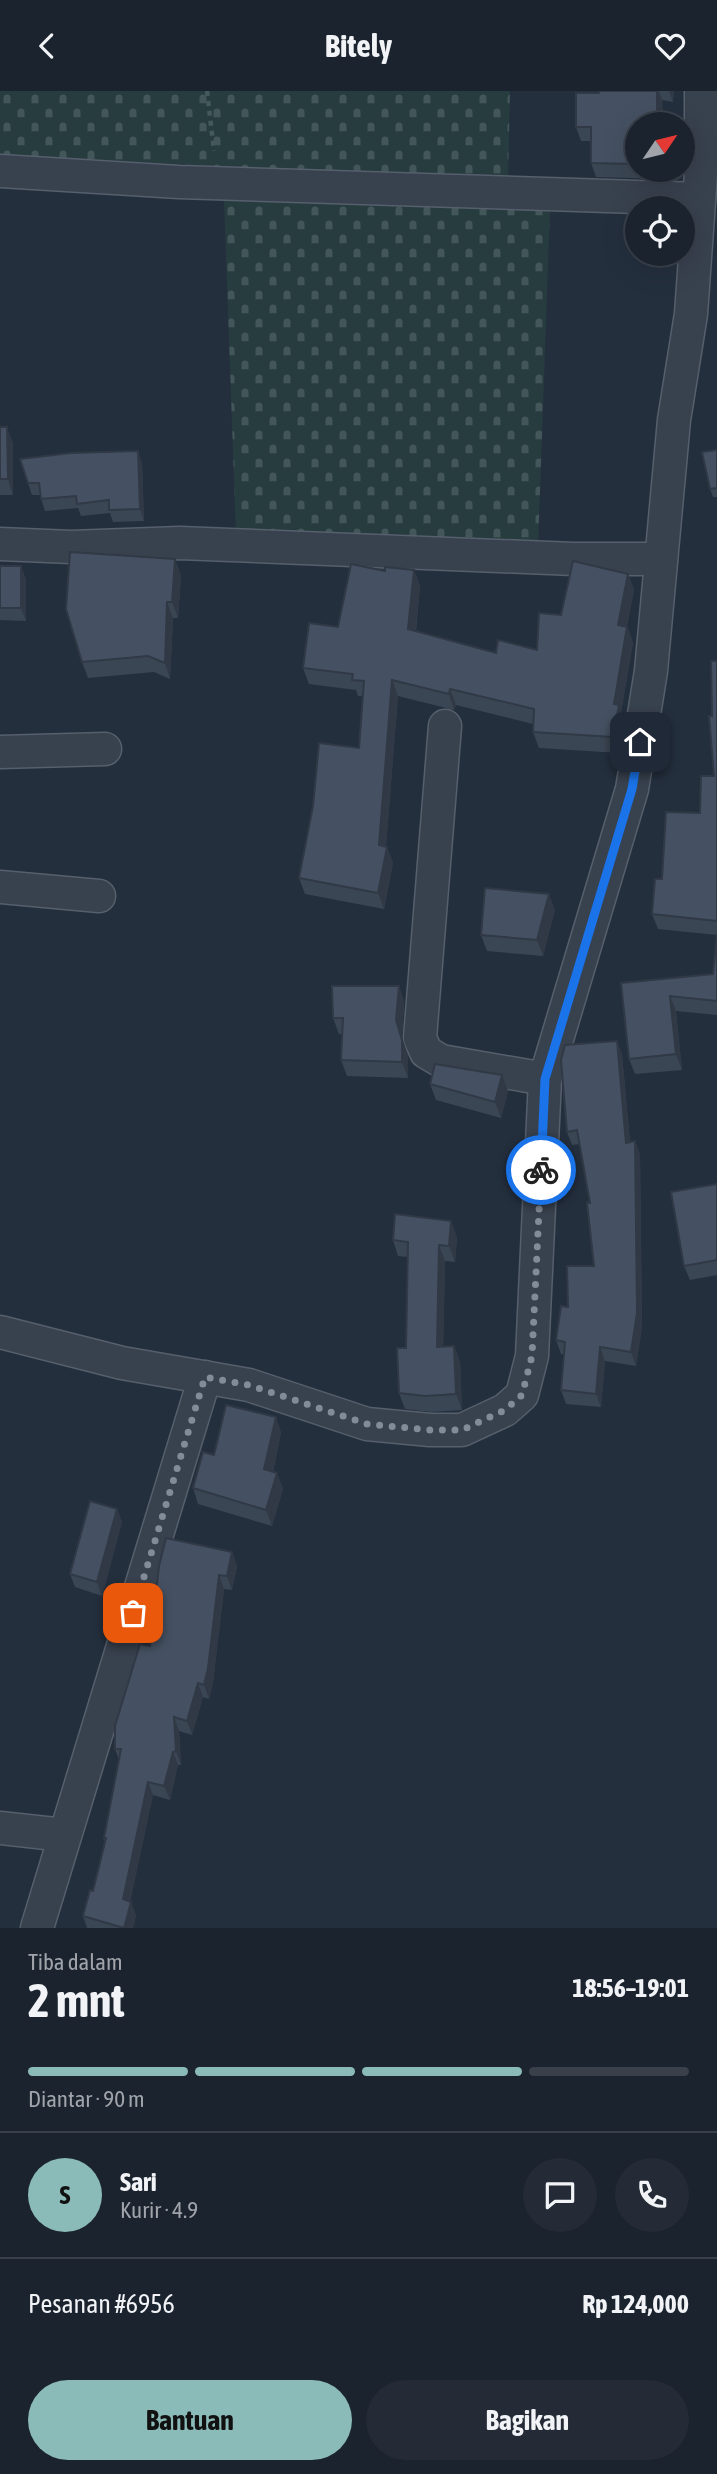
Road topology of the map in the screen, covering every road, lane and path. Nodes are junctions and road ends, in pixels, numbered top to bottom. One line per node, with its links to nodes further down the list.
1 (207, 91): 4 (path)
2 (701, 91): 5 (street)
3 (0, 171): 4 (street)
4 (218, 183): 5 (street)
5 (699, 199): 7 (street)
6 (0, 544): 7 (street)
7 (661, 559): 13 (street)
8 (445, 726): 13 (street)
9 (105, 749): 10 (street)
10 (0, 752)
11 (0, 887): 12 (street)
12 (99, 896)
13 (545, 1079): 15 (street)
14 (0, 1332): 15 (street)
15 (205, 1377): 17 (street)
16 (0, 1828): 17 (street)
17 (64, 1835): 18 (street)
18 (37, 1928)

